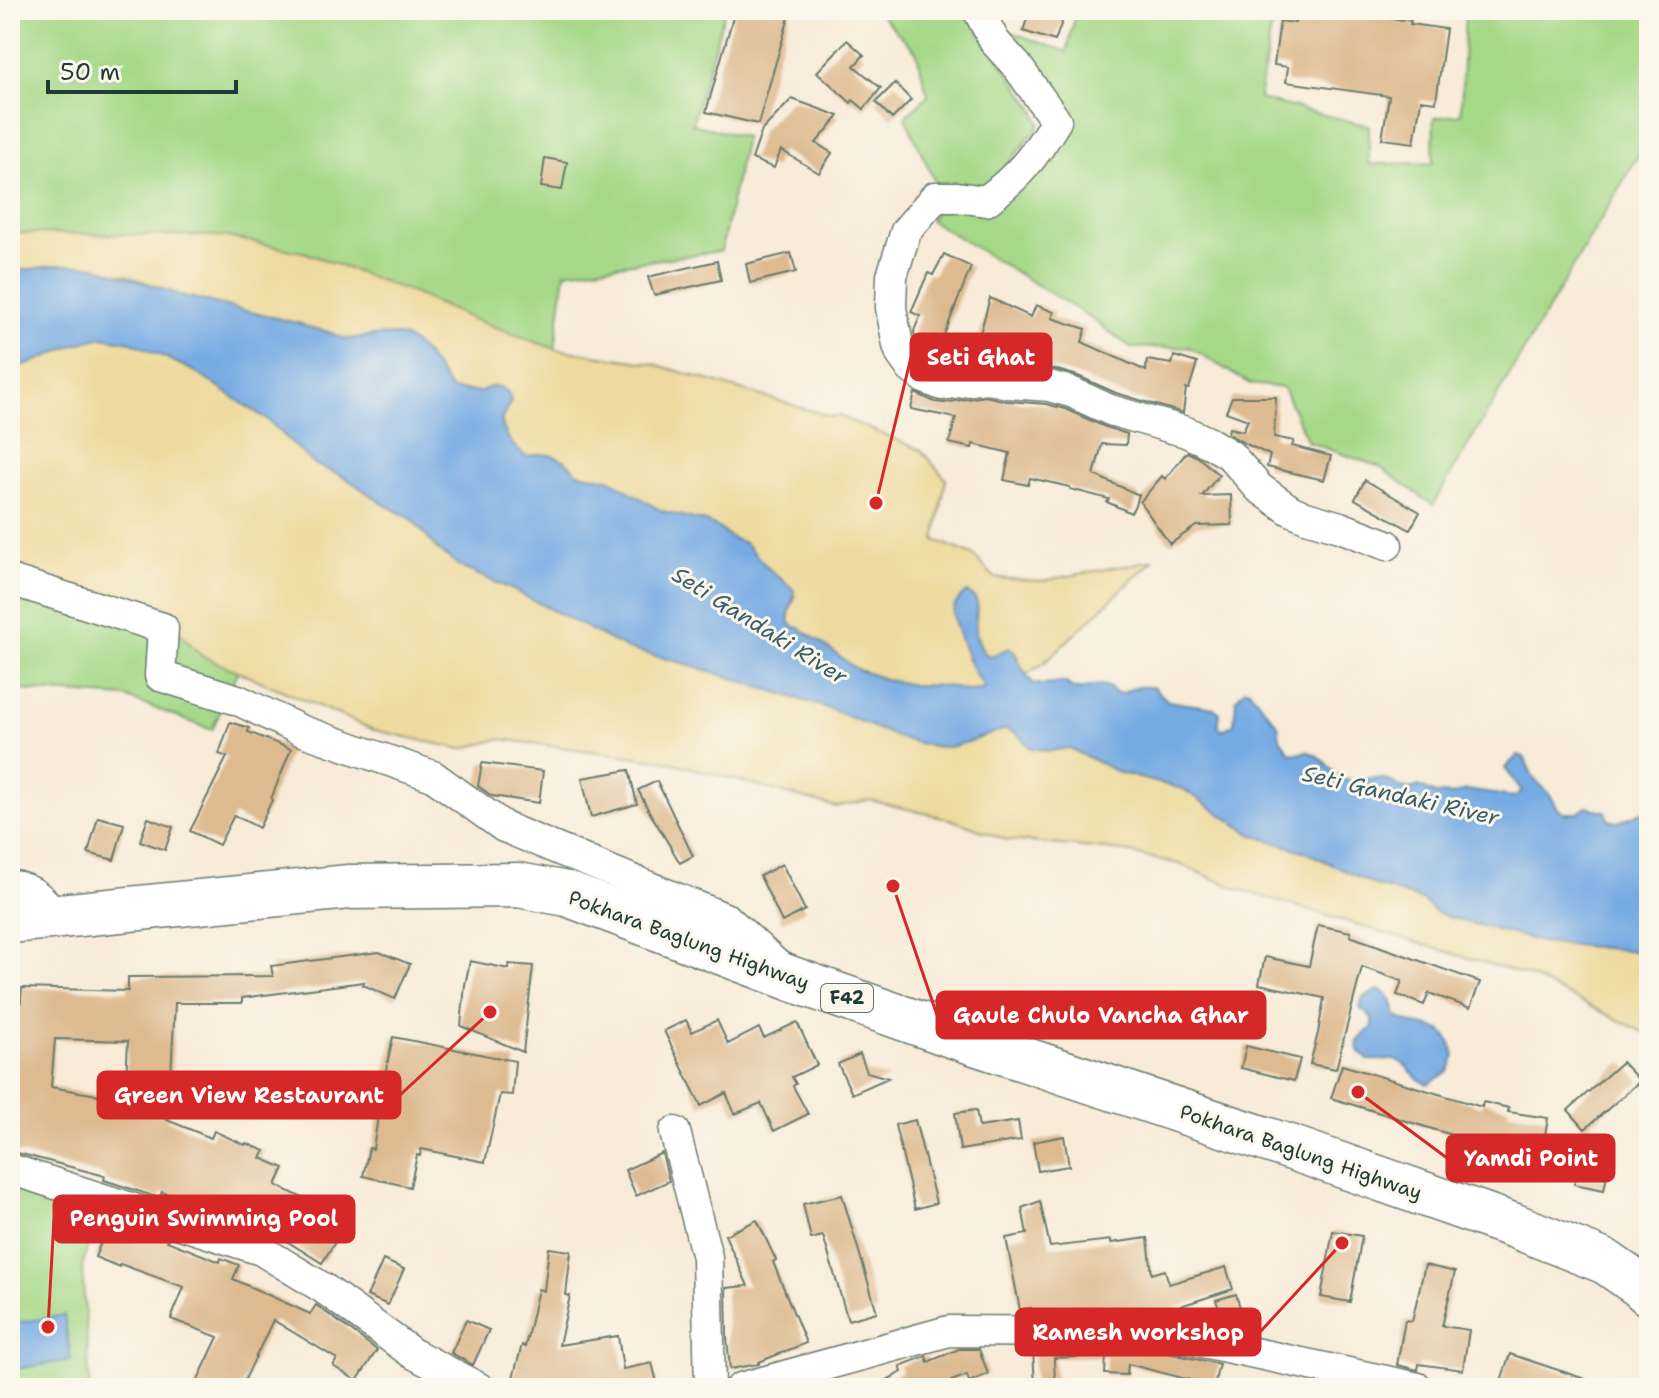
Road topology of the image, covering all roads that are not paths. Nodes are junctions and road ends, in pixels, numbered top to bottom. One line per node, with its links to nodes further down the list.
1 (978, 10): 2 (street)
2 (1387, 545)
3 (10, 580): 7 (street)
4 (10, 885): 5 (street)
5 (58, 917): 6 (highway, Pokhara Baglung Highway / F42); 7 (highway, Pokhara Baglung Highway / F42)
6 (10, 921)
7 (792, 979): 10 (highway, Pokhara Baglung Highway / F42)
8 (675, 1132): 12 (street)
9 (10, 1169): 11 (street)
10 (1649, 1294)
11 (479, 1388)
12 (710, 1388)
13 (741, 1388): 14 (street)
14 (1418, 1388)

